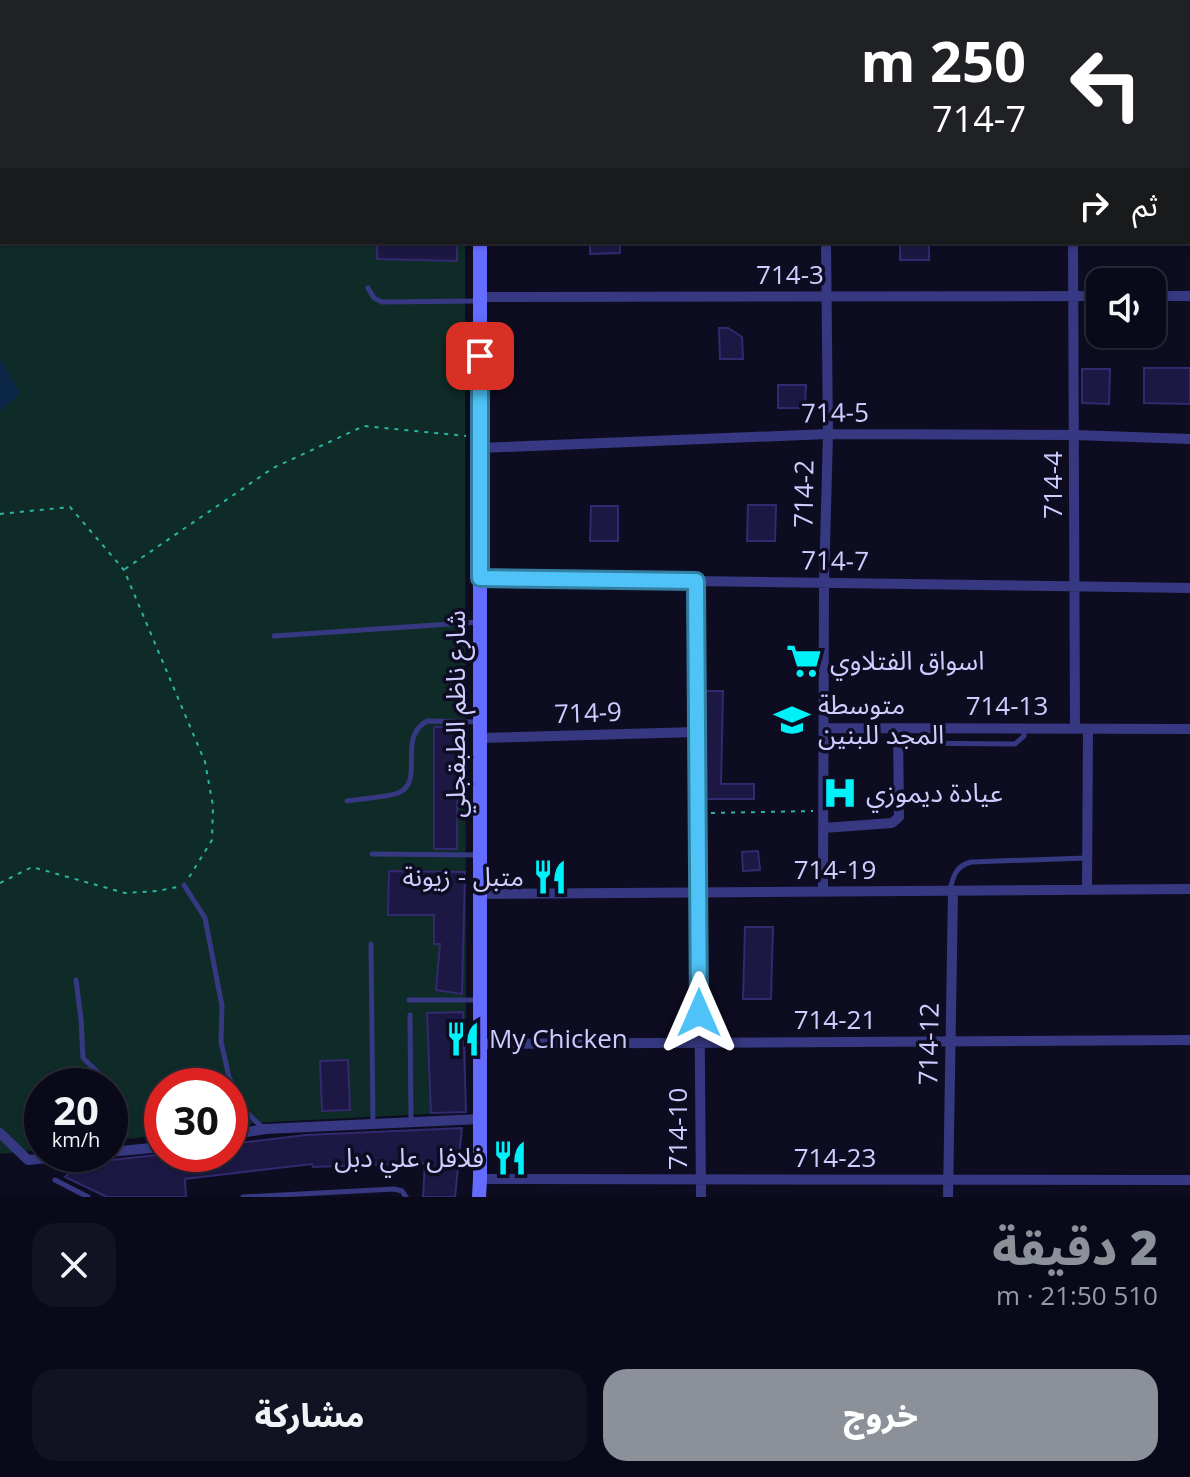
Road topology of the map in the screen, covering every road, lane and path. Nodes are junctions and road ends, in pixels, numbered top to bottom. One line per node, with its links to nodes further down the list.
1 (480, 244): 10 (main road, شارع ناظم الطبقجلي)
2 (826, 244): 5 (street, 714-2)
3 (1073, 244): 6 (street, 714-4)
4 (368, 288): 10 (lane)
5 (826, 296): 6 (street, 714-3); 10 (street, 714-3); 11 (street, 714-2)
6 (1073, 296): 7 (street, 714-3); 12 (street, 714-4)
7 (1086, 296)
8 (1166, 296): 9 (street)
9 (1190, 296)
10 (480, 299): 14 (main road, شارع ناظم الطبقجلي)
11 (828, 434): 12 (street, 714-5); 14 (street, 714-5); 19 (street, 714-2)
12 (1075, 435): 13 (street, 714-5); 20 (street, 714-4)
13 (1190, 439)
14 (480, 443): 16 (path); 17 (main road, شارع ناظم الطبقجلي)
15 (0, 514): 16 (path)
16 (124, 570): 42 (path)
17 (480, 578): 18 (street, 714-7); 22 (main road, شارع ناظم الطبقجلي)
18 (696, 581): 19 (street, 714-7); 31 (street, 714-10)
19 (824, 583): 20 (street, 714-7); 25 (street, 714-2)
20 (1074, 586): 21 (street, 714-7); 28 (street, 714-4)
21 (1190, 588)
22 (480, 622): 23 (lane); 24 (main road, شارع ناظم الطبقجلي)
23 (274, 636)
24 (480, 722): 32 (main road, شارع ناظم الطبقجلي); 34 (lane)
25 (824, 728): 26 (street, 714-13); 35 (street, 714-2)
26 (898, 728): 27 (street, 714-13); 33 (street)
27 (1024, 729): 28 (street, 714-13); 33 (lane)
28 (1075, 729): 29 (street, 714-13)
29 (1088, 729): 30 (street, 714-13); 40 (street)
30 (1190, 729)
31 (697, 732): 32 (street, 714-9); 36 (street, 714-10)
32 (480, 738): 39 (main road, شارع ناظم الطبقجلي)
33 (898, 743): 37 (street)
34 (347, 801)
35 (823, 811): 36 (path); 37 (street, 714-2)
36 (698, 813): 47 (street, 714-10)
37 (823, 828): 46 (street, 714-2)
38 (372, 854): 39 (lane)
39 (480, 855): 48 (main road, شارع ناظم الطبقجلي)
40 (1087, 858): 44 (street); 45 (lane)
41 (0, 883): 42 (path)
42 (184, 885): 62 (lane)
43 (1190, 889): 44 (street, 714-19)
44 (1087, 890): 45 (street, 714-19)
45 (951, 891): 46 (street, 714-19); 55 (street, 714-12)
46 (823, 892): 47 (street, 714-19)
47 (698, 893): 48 (street, 714-19); 56 (street, 714-10)
48 (480, 894): 52 (main road, شارع ناظم الطبقجلي)
49 (371, 944): 61 (lane)
50 (76, 980): 58 (lane)
51 (409, 1000): 52 (lane)
52 (480, 1000): 57 (main road, شارع ناظم الطبقجلي)
53 (410, 1015): 60 (lane)
54 (1190, 1040): 55 (street, 714-21)
55 (951, 1041): 56 (street, 714-21); 68 (street, 714-12)
56 (699, 1042): 57 (street, 714-21); 66 (street, 714-10)
57 (480, 1044): 59 (main road, شارع ناظم الطبقجلي)
58 (93, 1068)
59 (480, 1119): 60 (street); 70 (main road, شارع ناظم الطبقجلي)
60 (411, 1122): 61 (street)
61 (373, 1124): 62 (street)
62 (265, 1129): 63 (street)
63 (248, 1132)
64 (0, 1133): 65 (street)
65 (24, 1156)
66 (701, 1179): 68 (street, 714-23); 70 (street, 714-23); 74 (street, 714-10)
67 (55, 1180): 71 (lane)
68 (949, 1180): 69 (street, 714-23); 75 (street, 714-12)
69 (1190, 1180)
70 (480, 1190)
71 (88, 1197)
72 (243, 1197): 73 (lane)
73 (406, 1197)
74 (701, 1197)
75 (948, 1197)

